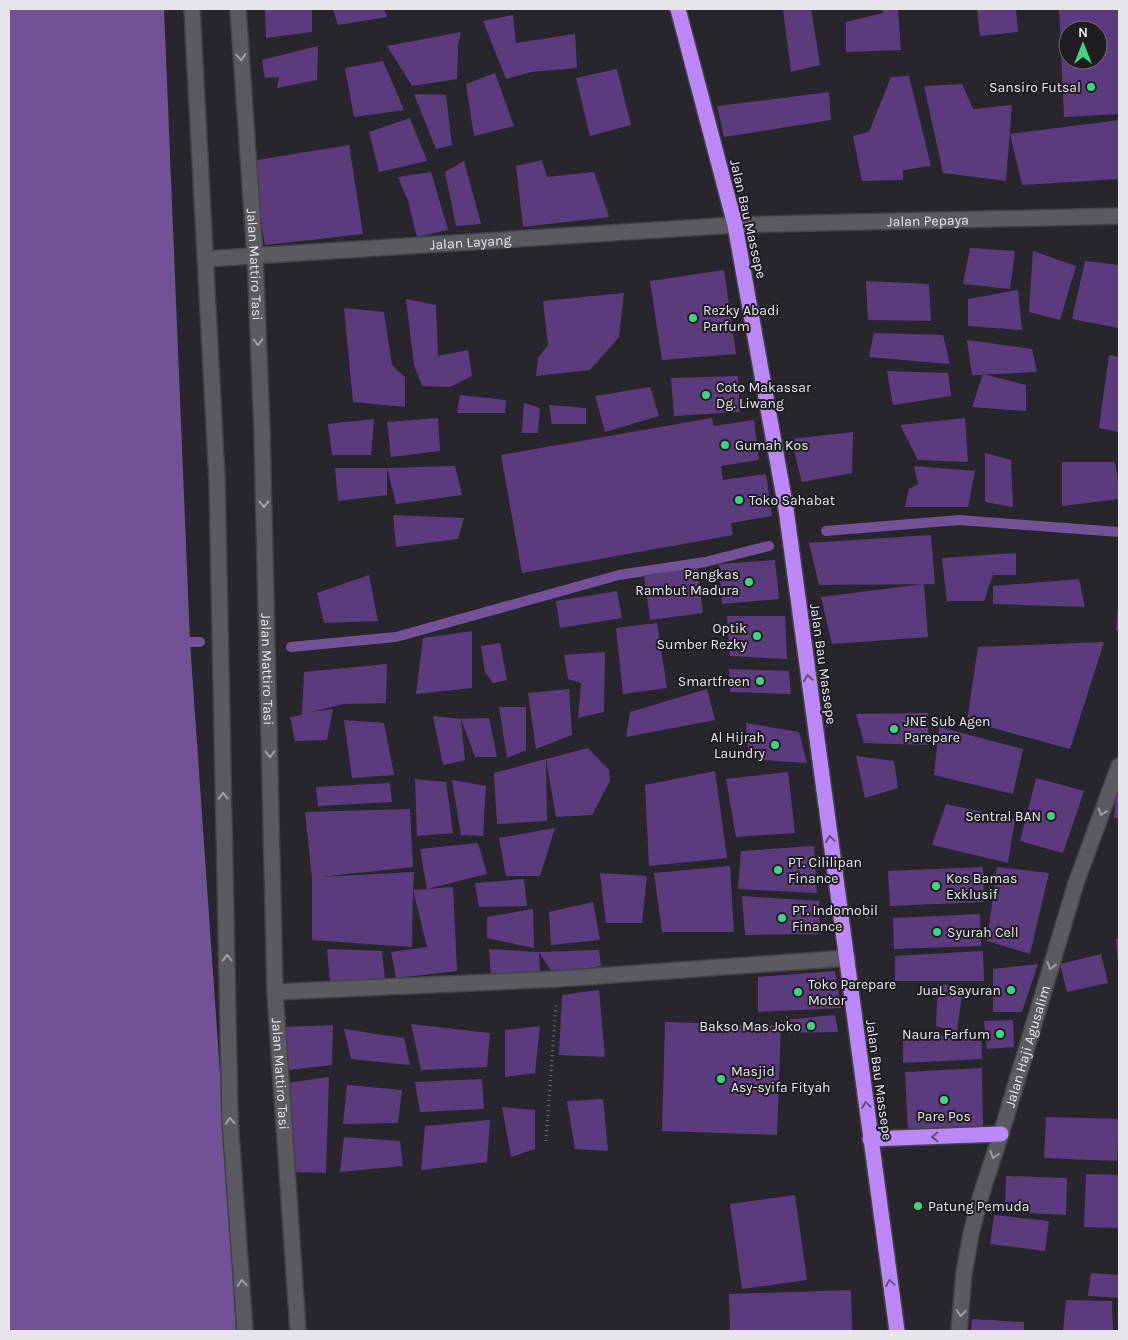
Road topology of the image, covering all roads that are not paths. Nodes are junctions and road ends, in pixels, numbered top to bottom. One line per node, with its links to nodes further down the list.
1 (192, 9): 7 (main road)
2 (238, 9): 6 (main road, Jalan Mattiro Tasi, one-way to 6)
3 (678, 9): 5 (highway, Jalan Bau Massepe)
4 (1119, 216): 5 (main road, Jalan Pepaya)
5 (735, 225): 6 (main road, Jalan Layang); 9 (highway, Jalan Bau Massepe, one-way to 5)
6 (255, 256): 7 (main road, Jalan Layang); 10 (main road, Jalan Mattiro Tasi, one-way to 10)
7 (205, 259): 13 (main road, one-way to 7)
8 (1119, 766): 11 (main road, Jalan Haji Agusalim, one-way to 11)
9 (846, 958): 10 (main road); 12 (highway, Jalan Bau Massepe, one-way to 9)
10 (275, 992): 14 (main road, Jalan Mattiro Tasi)
11 (1001, 1134): 12 (highway, one-way to 12); 16 (main road, Jalan Haji Agusalim, one-way to 16)
12 (870, 1139): 15 (highway, Jalan Bau Massepe, one-way to 12)
13 (245, 1331)
14 (298, 1331)
15 (897, 1331)
16 (959, 1331)

